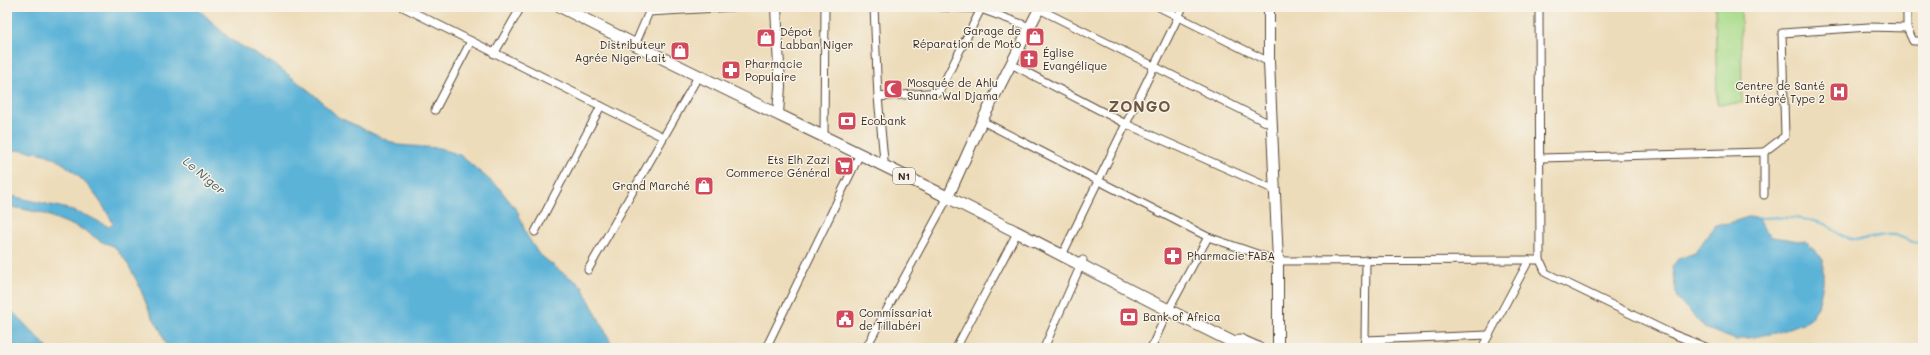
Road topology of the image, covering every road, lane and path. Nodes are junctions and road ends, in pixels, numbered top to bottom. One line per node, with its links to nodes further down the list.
1 (403, 7): 22 (street)
2 (521, 7): 23 (street)
3 (561, 7): 27 (main road, N1)
4 (577, 7): 20 (main road, N1)
5 (732, 7): 20 (street)
6 (776, 7): 30 (street)
7 (826, 7): 35 (street)
8 (874, 7): 28 (street)
9 (941, 7): 16 (street)
10 (1159, 7): 17 (street)
11 (1183, 7): 17 (street)
12 (1269, 7): 24 (street)
13 (1539, 7): 39 (street)
14 (1907, 7): 19 (street)
15 (1039, 8): 18 (street); 26 (street)
16 (981, 9): 18 (street); 28 (street)
17 (1179, 16): 24 (street); 26 (street)
18 (1030, 27): 25 (street)
19 (1907, 28): 21 (street); 37 (street)
20 (637, 40): 30 (main road, N1)
21 (1923, 41)
22 (471, 42): 23 (street); 31 (street)
23 (494, 54): 29 (street)
24 (1269, 62): 34 (street)
25 (1011, 64): 32 (street); 33 (street)
26 (1154, 66): 33 (street); 34 (street)
27 (699, 75): 30 (main road, N1); 36 (street)
28 (878, 97): 40 (street)
29 (601, 106): 36 (street); 45 (street)
30 (778, 109): 35 (main road, N1)
31 (435, 110)
32 (982, 121): 41 (street); 43 (street)
33 (1126, 124): 41 (street); 42 (street)
34 (1272, 125): 42 (street)
35 (824, 133): 38 (main road, N1); 40 (main road, N1)
36 (663, 137): 54 (street)
37 (1764, 152): 39 (street); 44 (street)
38 (860, 154): 43 (main road, N1); 59 (street)
39 (1541, 158): 51 (street)
40 (884, 160): 43 (main road, N1)
41 (1098, 181): 47 (street); 48 (street)
42 (1276, 190): 52 (street)
43 (949, 195): 46 (main road, N1); 48 (main road, N1); 58 (street)
44 (1764, 195)
45 (535, 232)
46 (1017, 233): 53 (main road, N1); 60 (street)
47 (1208, 237): 52 (street); 55 (street)
48 (1064, 251): 53 (main road, N1)
49 (1366, 260): 50 (street); 52 (street); 57 (street)
50 (1528, 260): 51 (street); 56 (street)
51 (1540, 260): 68 (street)
52 (1278, 261): 65 (street)
53 (1082, 262): 55 (main road, N1); 61 (street)
54 (588, 270)
55 (1169, 308): 62 (street); 63 (main road, N1); 64 (main road, N1)
56 (1488, 335): 57 (street); 67 (street)
57 (1365, 340): 66 (street)
58 (868, 347)
59 (766, 348)
60 (956, 348)
61 (1044, 348)
62 (1151, 348)
63 (1245, 348)
64 (1258, 348)
65 (1278, 348)
66 (1363, 348)
67 (1482, 348)
68 (1708, 348)

